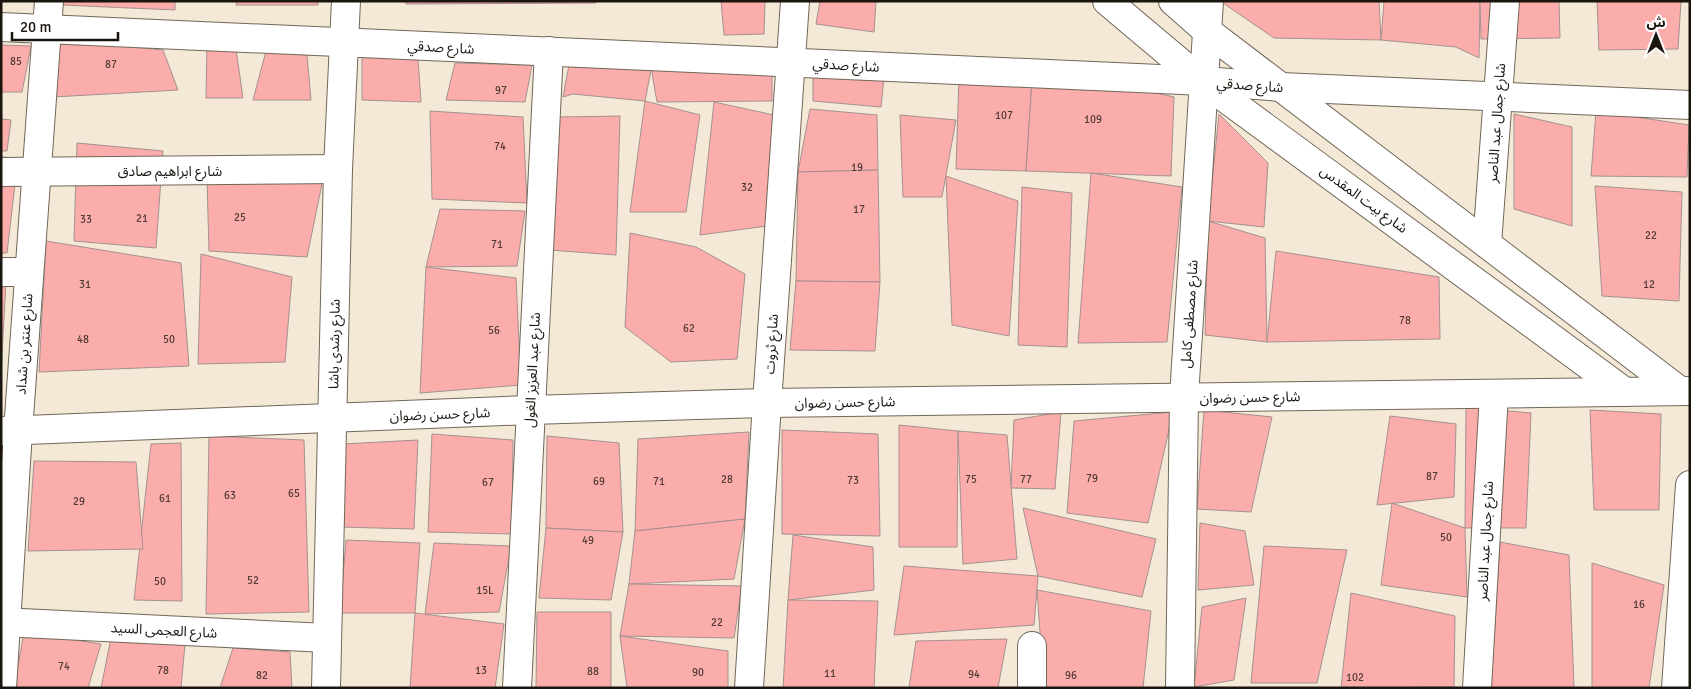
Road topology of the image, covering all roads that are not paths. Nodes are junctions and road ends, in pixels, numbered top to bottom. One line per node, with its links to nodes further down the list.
1 (49, 1): 9 (street, شارع عنتر بن شداد)
2 (346, 1): 11 (street, شارع رشدى باشا)
3 (795, 1): 13 (street, شارع ثروت)
4 (1107, 1): 14 (street, شارع بيت المقدس)
5 (1172, 1): 10 (street)
6 (1209, 1): 10 (street, شارع مصطفى كامل)
7 (1505, 1): 16 (street, شارع جمال عبد الناصر)
8 (1, 27): 9 (street, شارع صدقي)
9 (46, 29): 11 (street, شارع صدقي); 20 (street, شارع عنتر بن شداد)
10 (1207, 31): 14 (street, شارع مصطفى كامل); 15 (street)
11 (344, 42): 12 (street, شارع صدقي); 18 (street, شارع رشدى باشا)
12 (548, 52): 13 (street, شارع صدقي); 29 (street, شارع عبد العزيز الغول)
13 (790, 62): 14 (street, شارع صدقي); 28 (street, شارع ثروت)
14 (1204, 81): 15 (street, شارع صدقي); 25 (street, شارع بيت المقدس); 27 (street, شارع مصطفى كامل)
15 (1281, 87): 16 (street, شارع صدقي); 21 (street)
16 (1498, 95): 17 (street, شارع صدقي); 21 (street, شارع جمال عبد الناصر)
17 (1690, 105)
18 (338, 169): 20 (street, شارع ابراهيم صادق); 30 (street, شارع رشدى باشا)
19 (1, 172): 20 (street, شارع ابراهيم صادق)
20 (35, 172): 23 (street, شارع عنتر بن شداد)
21 (1487, 244): 24 (street)
22 (1, 272): 23 (street)
23 (29, 272): 31 (street, شارع عنتر بن شداد)
24 (1685, 391): 25 (street, شارع حسن رضوان)
25 (1625, 392): 26 (street, شارع حسن رضوان)
26 (1494, 394): 27 (street, شارع حسن رضوان); 42 (street, شارع جمال عبد الناصر)
27 (1184, 397): 28 (street, شارع حسن رضوان); 41 (street, شارع مصطفى كامل)
28 (767, 403): 29 (street, شارع حسن رضوان); 39 (street, شارع ثروت)
29 (530, 410): 30 (street, شارع حسن رضوان); 38 (street, شارع عبد العزيز الغول)
30 (332, 418): 31 (street, شارع حسن رضوان); 34 (street, شارع رشدى باشا)
31 (9, 431): 33 (street, شارع عنتر بن شداد)
32 (1690, 485): 43 (street)
33 (3, 622): 34 (street, شارع العجمى السيد); 36 (street, شارع عنتر بن شداد)
34 (327, 638): 37 (street, شارع رشدى باشا)
35 (1032, 646): 40 (street)
36 (2, 688)
37 (326, 688)
38 (517, 688)
39 (750, 688)
40 (1032, 688)
41 (1180, 688)
42 (1477, 688)
43 (1676, 688)

